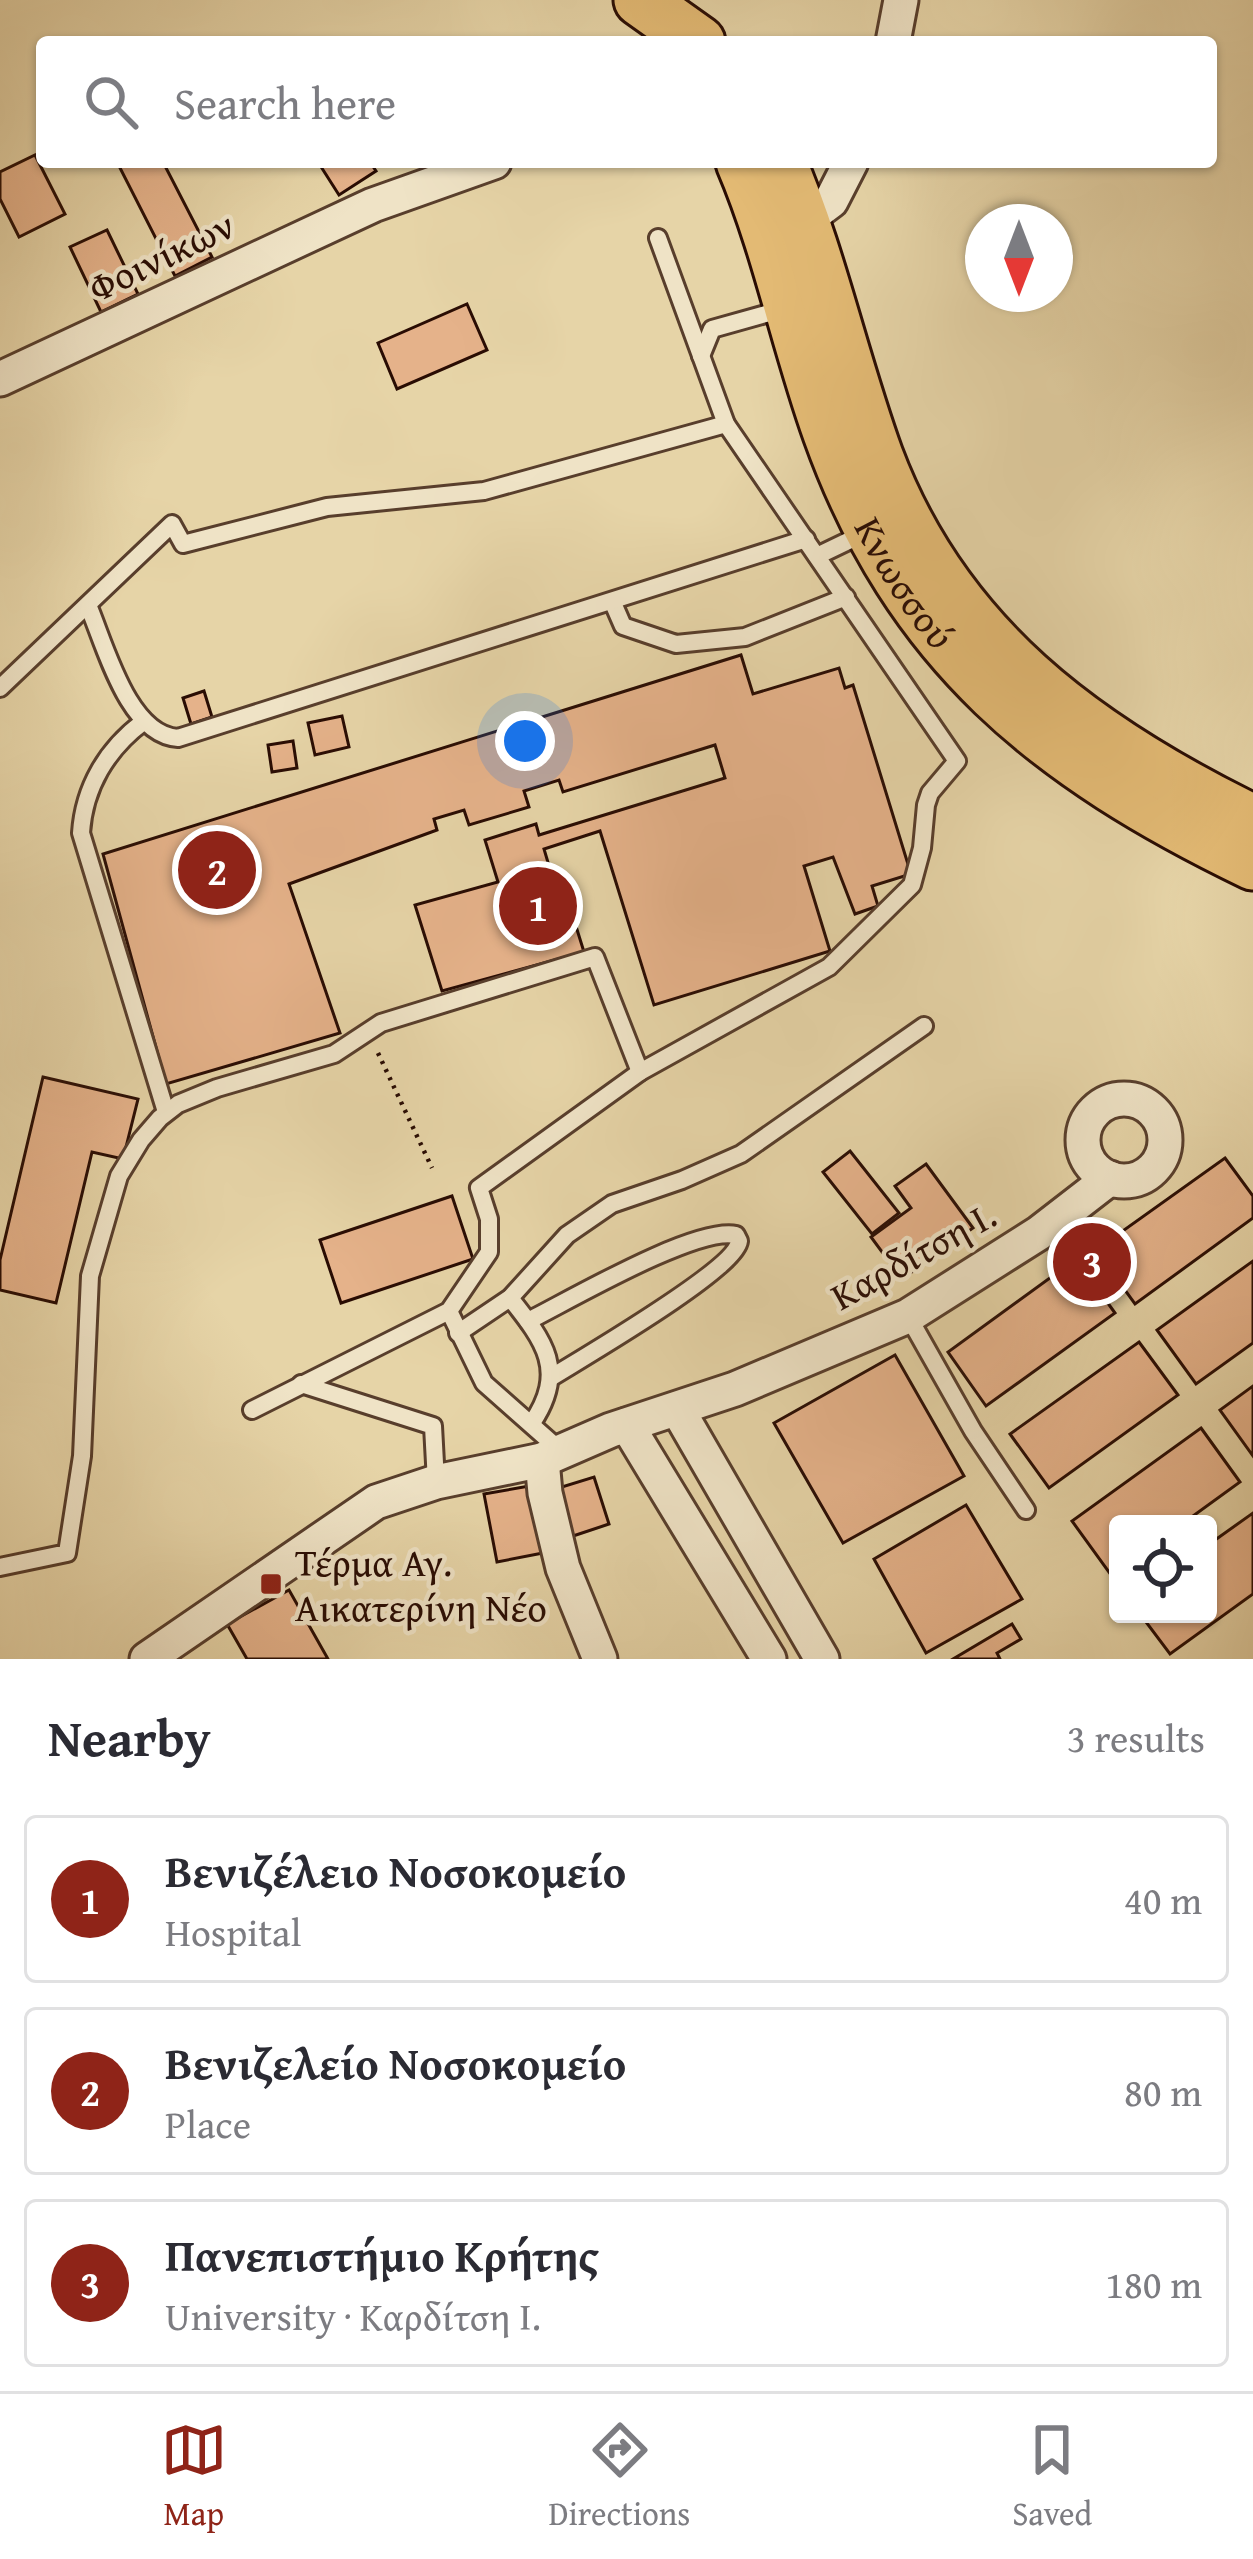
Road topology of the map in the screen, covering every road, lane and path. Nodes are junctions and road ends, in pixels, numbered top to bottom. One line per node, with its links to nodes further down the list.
1 (598, 0): 4 (main road)
2 (640, 0): 5 (main road)
3 (901, 0): 6 (street)
4 (637, 36)
5 (691, 36)
6 (894, 36)
7 (478, 168): 15 (street, Φοινίκων)
8 (744, 168): 13 (main road, Κνωσσού)
9 (782, 168): 11 (main road, Κνωσσού)
10 (847, 168): 11 (street)
11 (803, 222): 25 (main road, Κνωσσού)
12 (658, 238): 14 (lane)
13 (789, 307): 14 (lane); 17 (main road, Κνωσσού)
14 (701, 356): 16 (lane)
15 (0, 379)
16 (726, 424): 18 (lane); 22 (lane)
17 (870, 530): 19 (lane); 26 (main road, Κνωσσού)
18 (806, 539): 19 (lane); 21 (lane)
19 (818, 556): 20 (lane)
20 (846, 598): 21 (lane); 29 (lane)
21 (613, 603): 24 (lane)
22 (88, 605): 23 (lane); 24 (lane)
23 (0, 688)
24 (143, 722): 30 (lane)
25 (1253, 820)
26 (1253, 864)
27 (924, 1026): 33 (lane)
28 (367, 1031): 29 (lane); 30 (lane); 31 (path)
29 (640, 1072): 34 (lane)
30 (166, 1112): 47 (lane)
31 (432, 1168)
32 (1110, 1178): 32 (street, Καρδίτση Ι.); 35 (street, Καρδίτση Ι.)
33 (509, 1298): 36 (lane); 37 (lane)
34 (449, 1311): 37 (lane); 39 (lane)
35 (908, 1316): 41 (street, Καρδίτση Ι.); 46 (lane)
36 (528, 1322): 38 (lane); 38 (lane)
37 (458, 1333): 42 (lane)
38 (552, 1377): 42 (lane)
39 (301, 1384): 40 (lane); 45 (lane)
40 (252, 1410)
41 (678, 1410): 43 (street, Καρδίτση Ι.); 51 (street)
42 (532, 1423): 44 (lane)
43 (627, 1426): 44 (street, Καρδίτση Ι.); 50 (street)
44 (552, 1456): 45 (street, Καρδίτση Ι.); 49 (street)
45 (436, 1482): 48 (street, Καρδίτση Ι.)
46 (1026, 1510)
47 (0, 1567)
48 (146, 1659)
49 (600, 1659)
50 (769, 1659)
51 (822, 1659)

